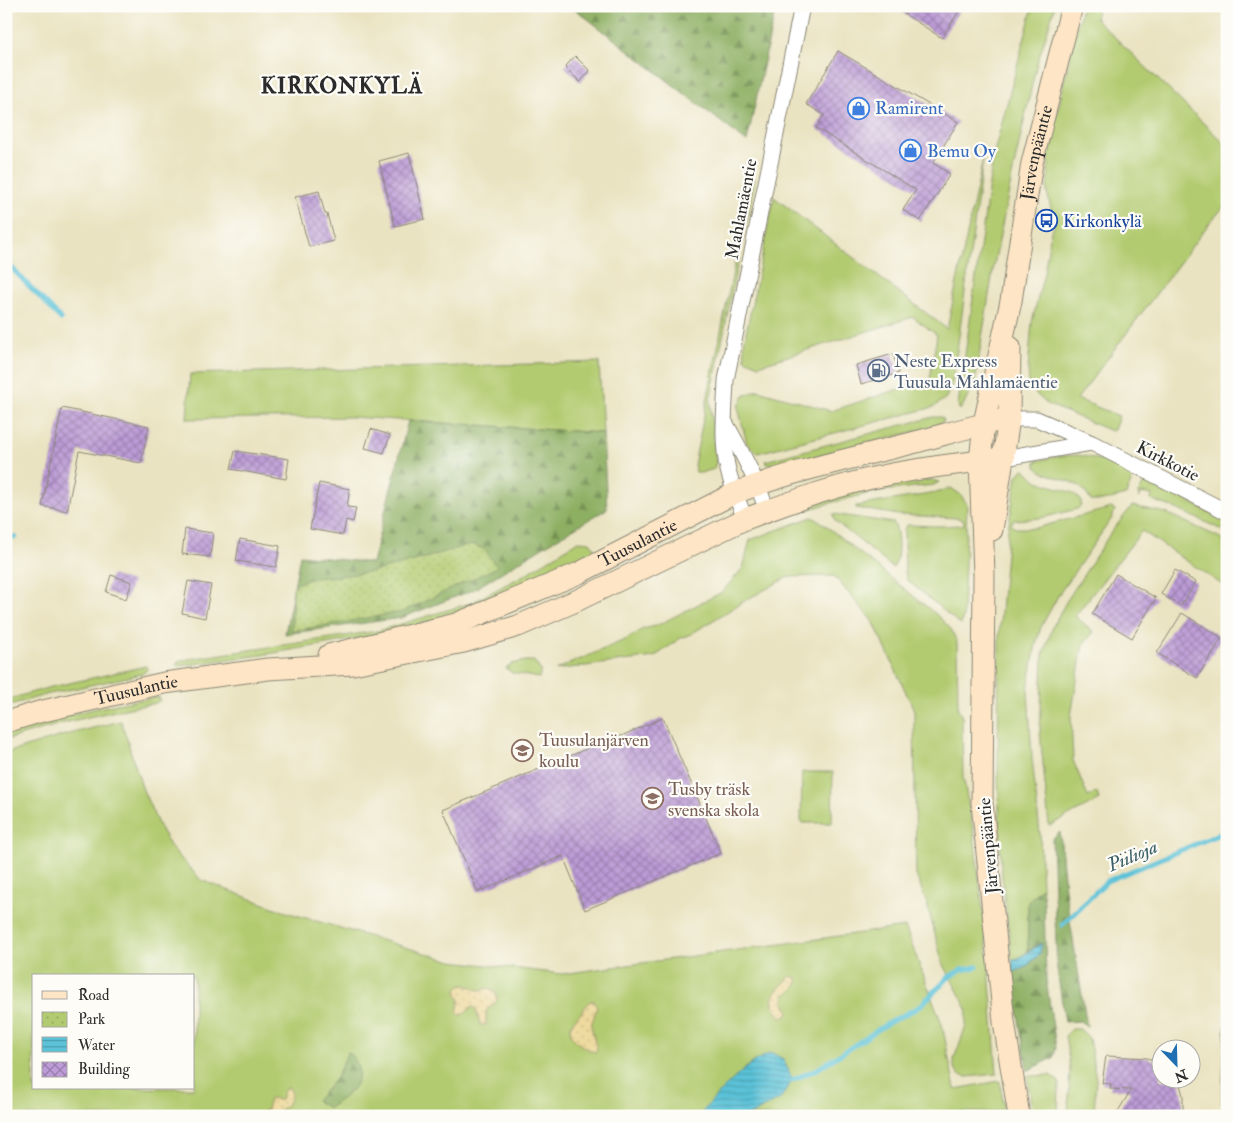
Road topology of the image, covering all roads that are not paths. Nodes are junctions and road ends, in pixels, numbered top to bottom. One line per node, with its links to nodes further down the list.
1 (802, 6): 5 (street, Mahlamäentie)
2 (1072, 6): 3 (main road, Järvenpääntie)
3 (1011, 301): 4 (main road, Järvenpääntie); 6 (main road, Järvenpääntie)
4 (1009, 419): 6 (main road, Tuusulantie); 7 (street, Kirkkotie); 8 (main road, Järvenpääntie)
5 (724, 421): 10 (street); 11 (street, Mahlamäentie)
6 (984, 423): 9 (main road, Järvenpääntie); 10 (main road, Tuusulantie)
7 (1092, 443): 8 (street); 13 (street, Kirkkotie)
8 (1004, 458): 9 (main road, Tuusulantie); 15 (main road, Järvenpääntie)
9 (980, 461): 12 (main road, Tuusulantie); 15 (main road, Järvenpääntie)
10 (758, 484): 11 (main road, Tuusulantie); 12 (street)
11 (735, 493): 14 (street, Mahlamäentie); 16 (main road, Tuusulantie)
12 (767, 510): 14 (main road, Tuusulantie)
13 (1227, 512)
14 (745, 519): 16 (main road, Tuusulantie)
15 (984, 575): 18 (main road, Järvenpääntie)
16 (268, 669): 17 (main road, Tuusulantie)
17 (6, 722)
18 (1019, 1116)

